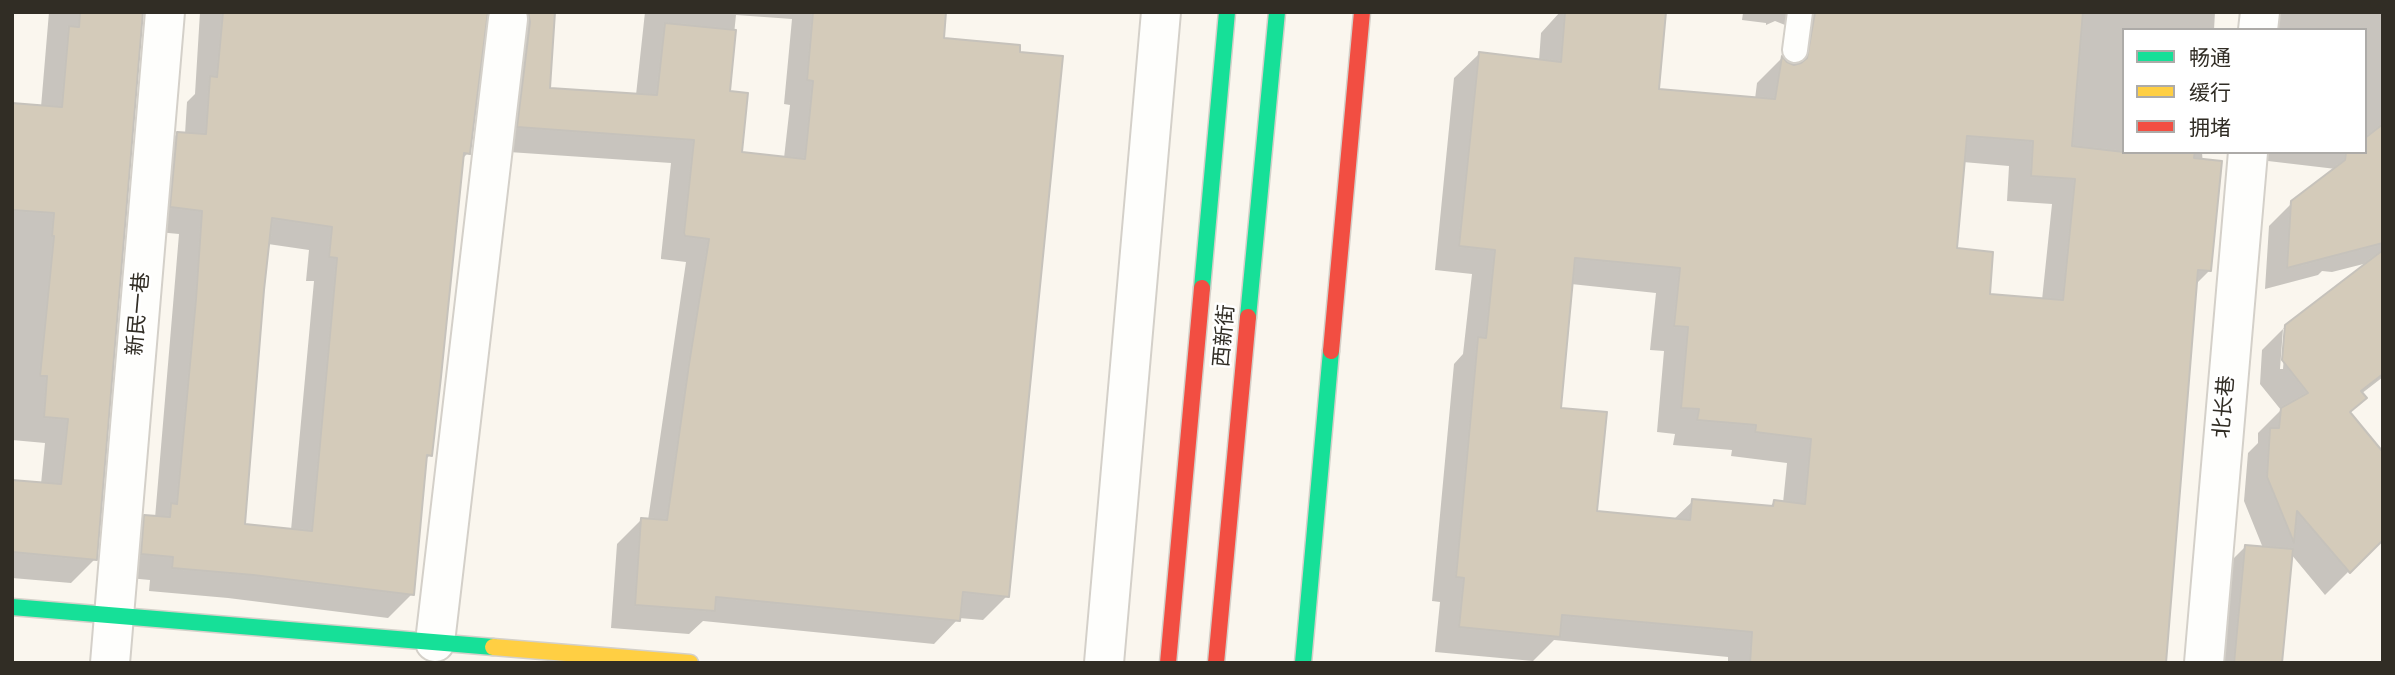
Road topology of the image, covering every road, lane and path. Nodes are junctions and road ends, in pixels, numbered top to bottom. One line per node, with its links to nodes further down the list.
1 (166, 12): 11 (street, 新民一巷)
2 (1161, 12): 15 (street)
3 (1227, 12): 16 (street, 西新街)
4 (1277, 12): 17 (street, 西新街)
5 (1362, 12): 18 (street)
6 (1800, 12): 8 (lane)
7 (508, 19): 12 (street)
8 (1795, 50)
9 (2248, 154): 19 (street, 北长巷)
10 (12, 607): 11 (street)
11 (114, 615): 12 (street); 13 (street, 新民一巷)
12 (435, 642): 14 (street)
13 (110, 663)
14 (690, 663)
15 (1104, 663)
16 (1168, 663)
17 (1216, 663)
18 (1303, 663)
19 (2204, 663)

